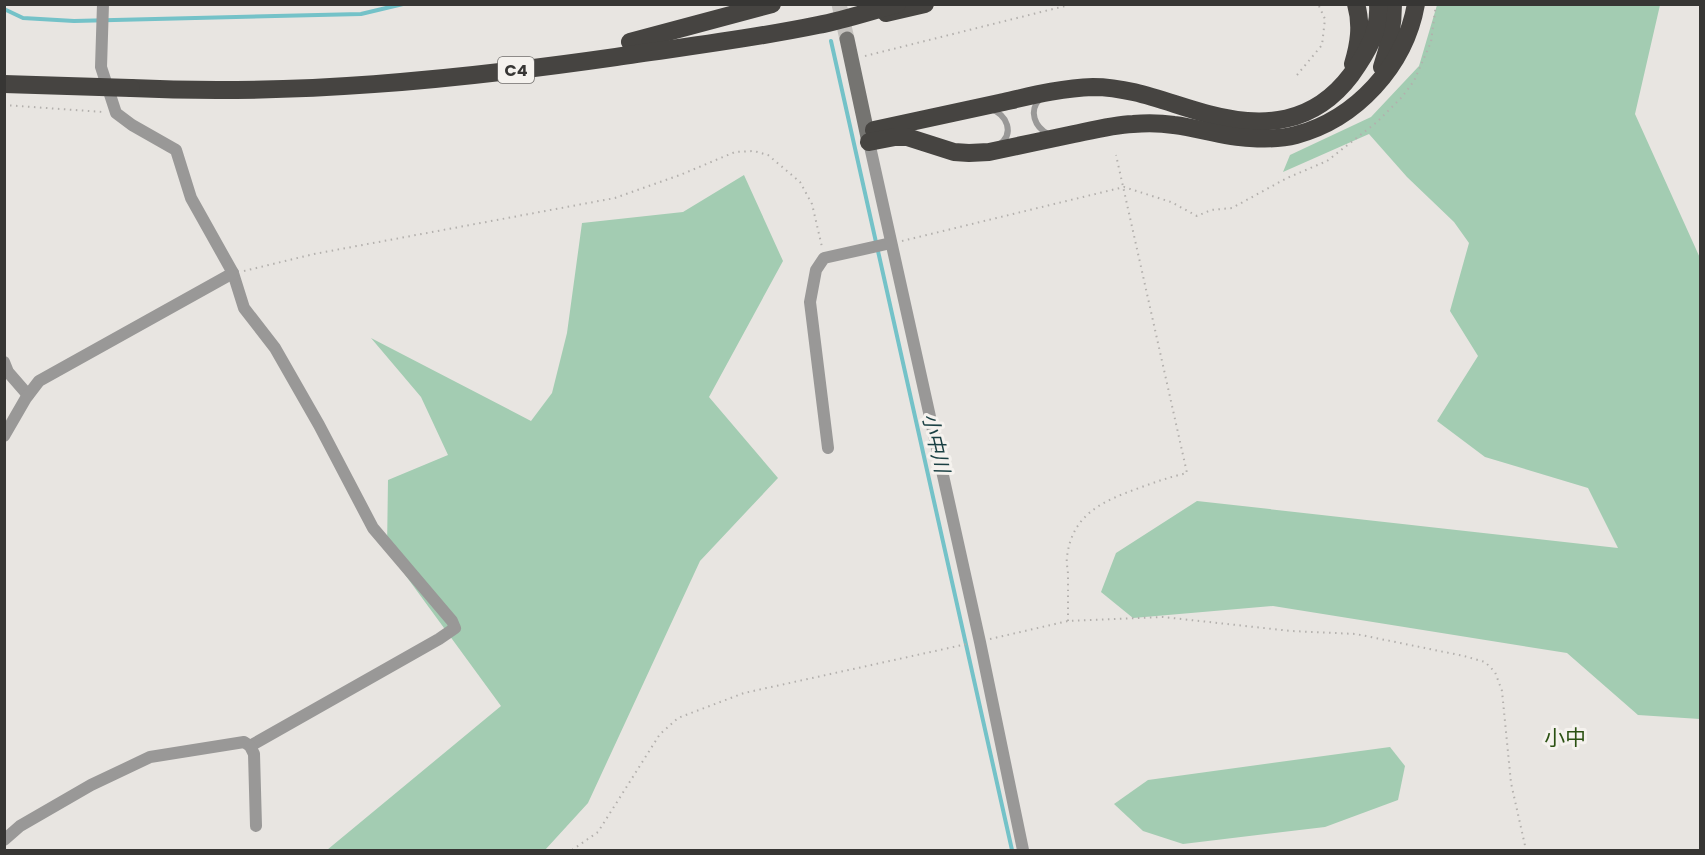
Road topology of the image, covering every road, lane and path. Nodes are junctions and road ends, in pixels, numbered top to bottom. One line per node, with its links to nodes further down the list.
1 (103, 4): 24 (street)
2 (772, 4): 14 (highway)
3 (860, 4): 14 (highway, C4)
4 (897, 4): 12 (highway, C4)
5 (925, 4): 12 (highway)
6 (1073, 4): 15 (path)
7 (1318, 4): 16 (path)
8 (1356, 4): 17 (highway)
9 (1378, 4): 17 (highway)
10 (1393, 4): 20 (highway)
11 (1416, 4): 20 (highway)
12 (819, 25): 19 (highway, C4)
13 (847, 39): 15 (street)
14 (630, 42): 19 (highway, C4)
15 (851, 59): 25 (street)
16 (1297, 75)
17 (1347, 80): 21 (highway)
18 (4, 84): 19 (highway, C4, bridge)
19 (131, 88)
20 (1370, 90): 26 (highway)
21 (1048, 92): 23 (highway); 26 (lane)
22 (4, 105): 24 (path)
23 (982, 106): 25 (highway); 27 (lane)
24 (116, 113): 32 (street)
25 (867, 137): 27 (highway); 30 (street)
26 (1060, 137): 27 (highway)
27 (989, 152)
28 (1116, 155): 29 (path)
29 (1124, 187): 30 (path); 37 (path)
30 (888, 244): 31 (street); 38 (street)
31 (824, 258): 32 (path); 36 (street)
32 (233, 273): 34 (street); 39 (street)
33 (4, 362): 34 (street)
34 (28, 395): 35 (street)
35 (4, 436)
36 (828, 448)
37 (1068, 621): 38 (path); 44 (path)
38 (980, 642): 42 (path); 43 (street)
39 (250, 746): 40 (street); 41 (street)
40 (256, 826)
41 (4, 840)
42 (572, 850)
43 (1023, 850)
44 (1527, 850)

